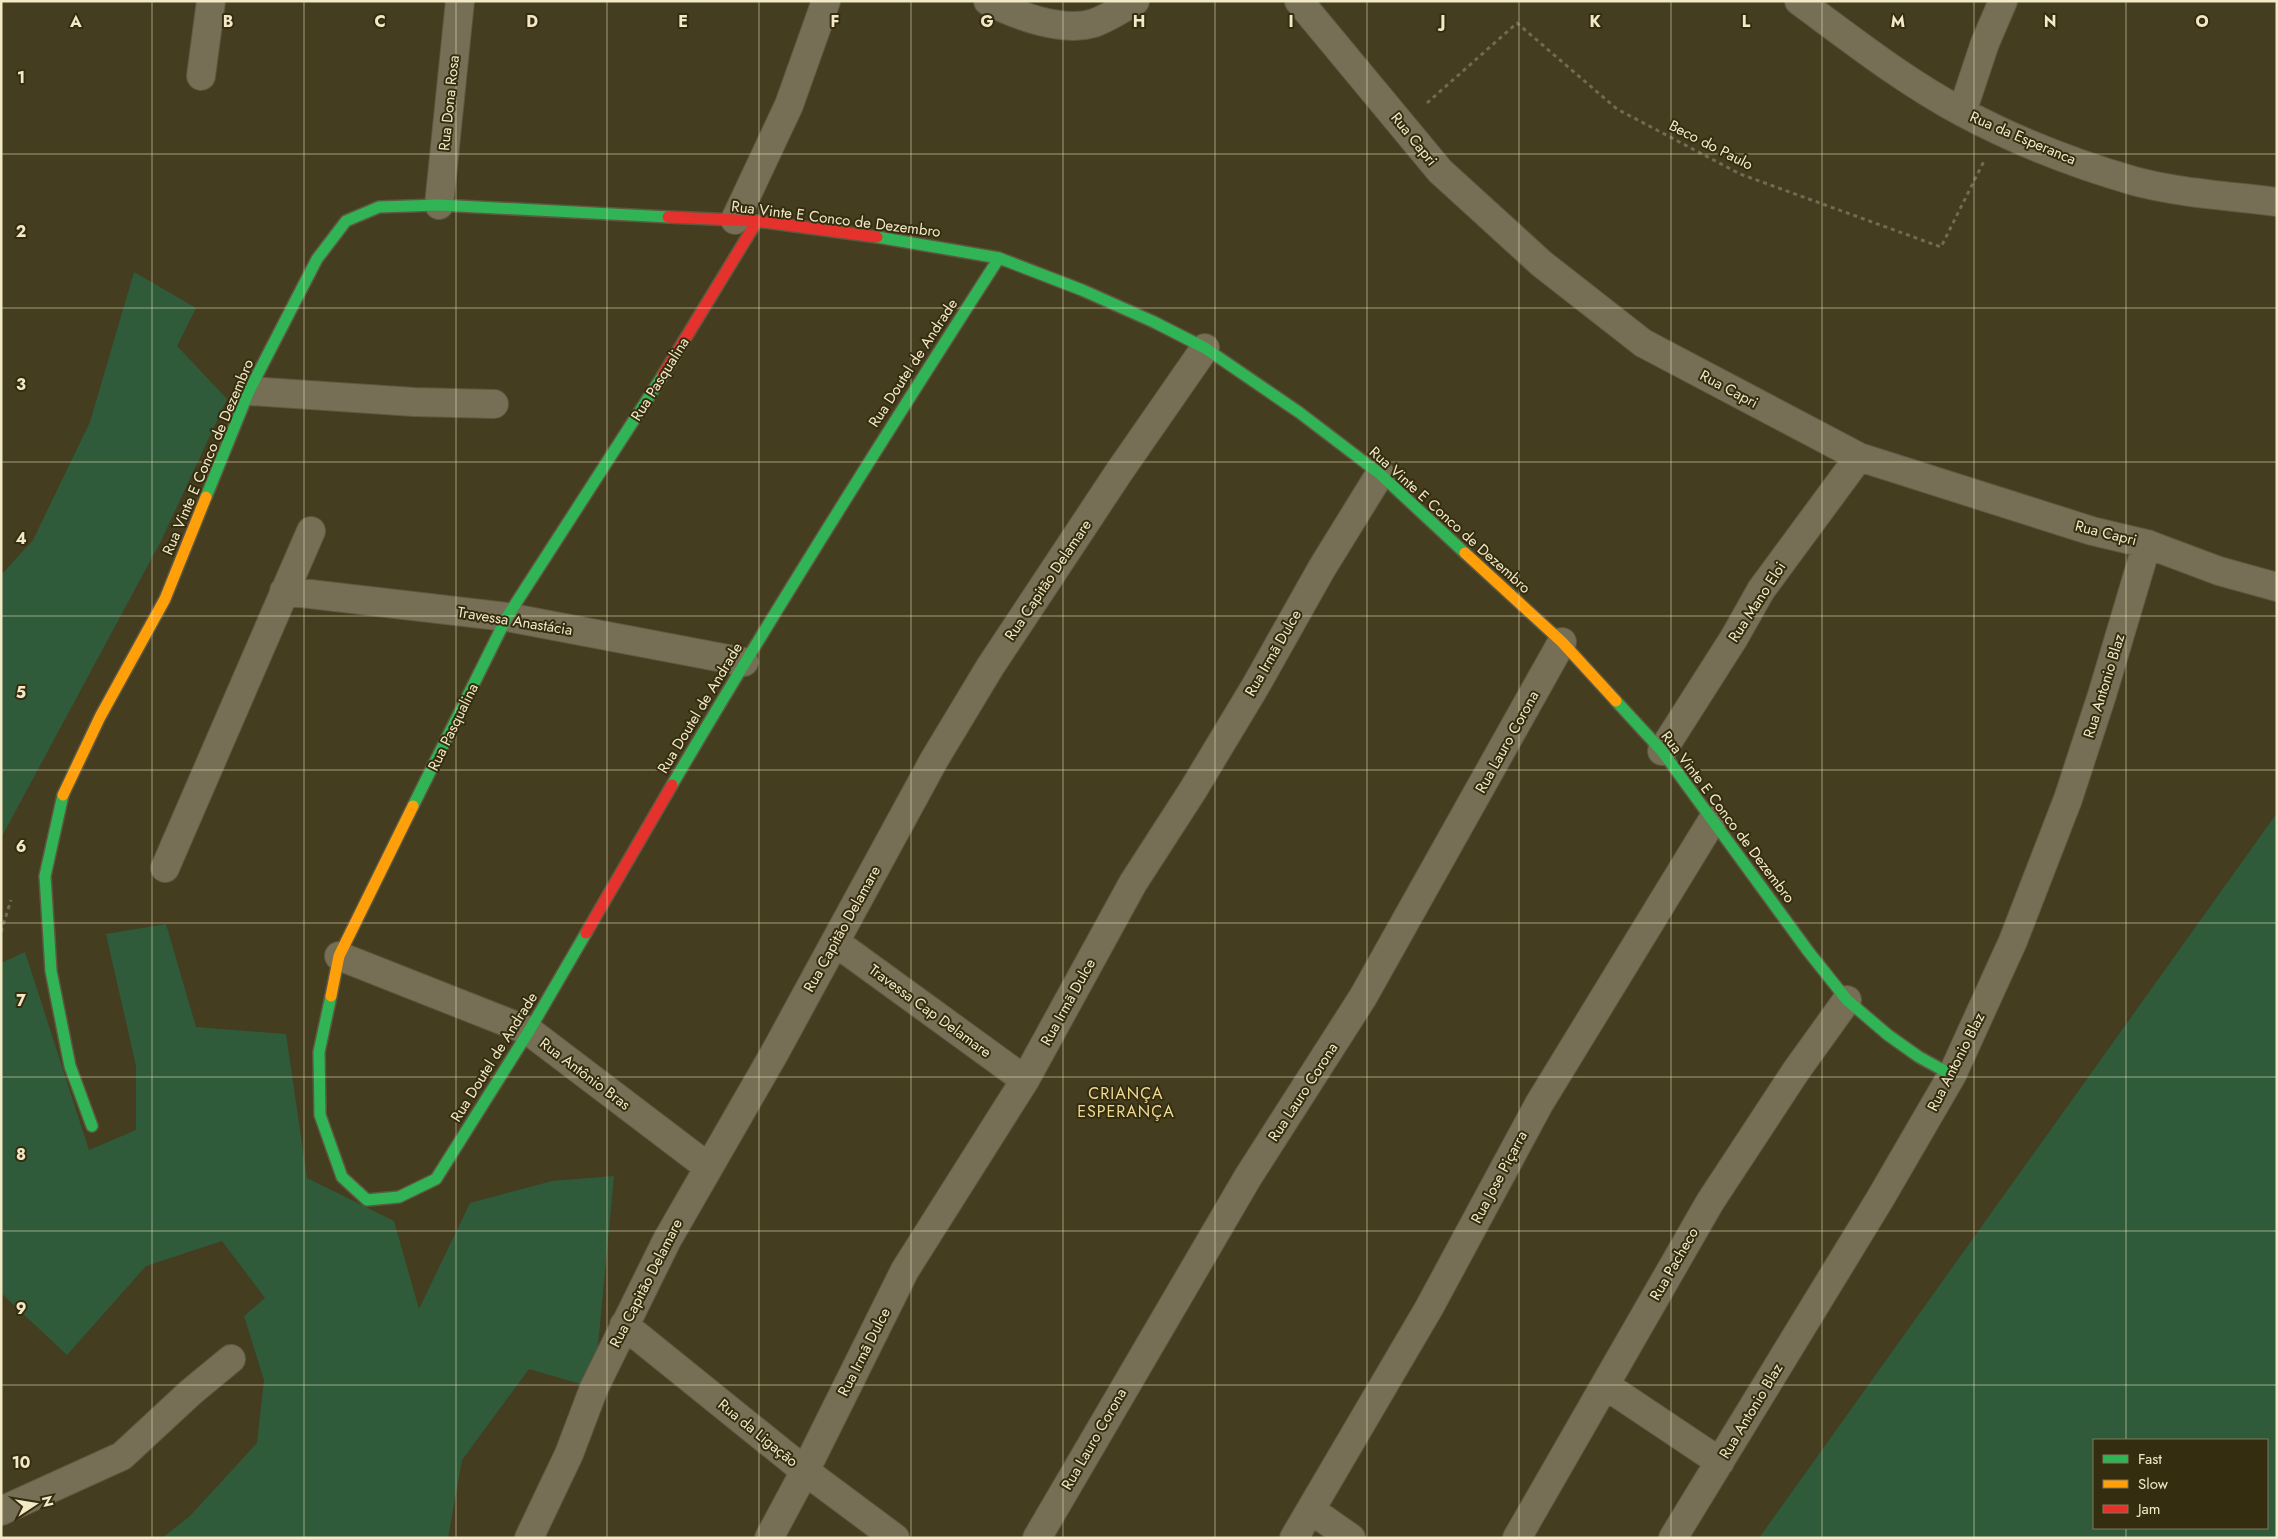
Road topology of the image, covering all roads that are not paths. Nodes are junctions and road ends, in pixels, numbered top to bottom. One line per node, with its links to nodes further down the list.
1 (211, 1): 9 (street)
2 (460, 1): 12 (street, Rua Dona Rosa)
3 (826, 1): 13 (street, Rua Pasqualina)
4 (988, 1): 5 (street)
5 (1135, 1)
6 (1299, 1): 18 (street, Rua Capri)
7 (1799, 1): 10 (street, Rua da Esperanca)
8 (2003, 1): 10 (street)
9 (200, 76)
10 (1962, 112): 11 (street, Rua da Esperanca)
11 (2277, 202)
12 (439, 205): 13 (street, Rua Vinte E Conco de Dezembro); 16 (street, Rua Vinte E Conco de Dezembro)
13 (746, 221): 14 (street, Rua Vinte E Conco de Dezembro); 24 (street, Rua Pasqualina)
14 (999, 258): 15 (street, Rua Vinte E Conco de Dezembro); 26 (street, Rua Doutel de Andrade)
15 (1204, 348): 19 (street, Rua Vinte E Conco de Dezembro); 30 (street, Rua Capitão Delamare)
16 (249, 391): 17 (street); 36 (street, Rua Vinte E Conco de Dezembro)
17 (494, 404)
18 (1858, 457): 21 (street, Rua Capri); 27 (street, Rua Mano Eloi)
19 (1380, 474): 25 (street, Rua Vinte E Conco de Dezembro); 35 (street, Rua Irmã Dulce)
20 (311, 531): 23 (street)
21 (2147, 544): 22 (street, Rua Capri); 34 (street, Rua Antonio Blaz)
22 (2277, 587)
23 (284, 590): 24 (street, Travessa Anastácia); 29 (street)
24 (507, 617): 26 (street, Travessa Anastácia); 31 (street, Rua Pasqualina)
25 (1562, 642): 27 (street, Rua Vinte E Conco de Dezembro); 49 (street, Rua Lauro Corona)
26 (744, 662): 33 (street, Rua Doutel de Andrade)
27 (1662, 751): 28 (street, Rua Vinte E Conco de Dezembro)
28 (1712, 821): 32 (street, Rua Vinte E Conco de Dezembro); 44 (street, Rua Jose Piçarra)
29 (165, 868)
30 (835, 942): 35 (street, Travessa Cap Delamare); 37 (street, Rua Capitão Delamare)
31 (339, 956): 33 (street, Rua Antônio Bras); 38 (street, Rua Pasqualina)
32 (1847, 1000): 34 (street, Rua Vinte E Conco de Dezembro); 41 (street, Rua Pacheco)
33 (529, 1031): 37 (street, Rua Antônio Bras); 38 (street, Rua Doutel de Andrade)
34 (1952, 1075): 42 (street, Rua Antonio Blaz)
35 (1025, 1080): 43 (street, Rua Irmã Dulce)
36 (92, 1126)
37 (708, 1167): 39 (street, Rua Capitão Delamare)
38 (436, 1179)
39 (624, 1325): 43 (street, Rua da Ligação); 46 (street, Rua Capitão Delamare)
40 (231, 1359): 45 (street)
41 (1605, 1385): 42 (street); 52 (street, Rua Pacheco)
42 (1720, 1462): 53 (street, Rua Antonio Blaz)
43 (805, 1471): 47 (street, Rua Irmã Dulce); 48 (street, Rua da Ligação)
44 (1311, 1510): 50 (street, Rua Jose Piçarra); 51 (street)
45 (1, 1511)
46 (529, 1538)
47 (769, 1538)
48 (895, 1538)
49 (1037, 1538)
50 (1294, 1538)
51 (1351, 1538)
52 (1517, 1538)
53 (1672, 1538)

